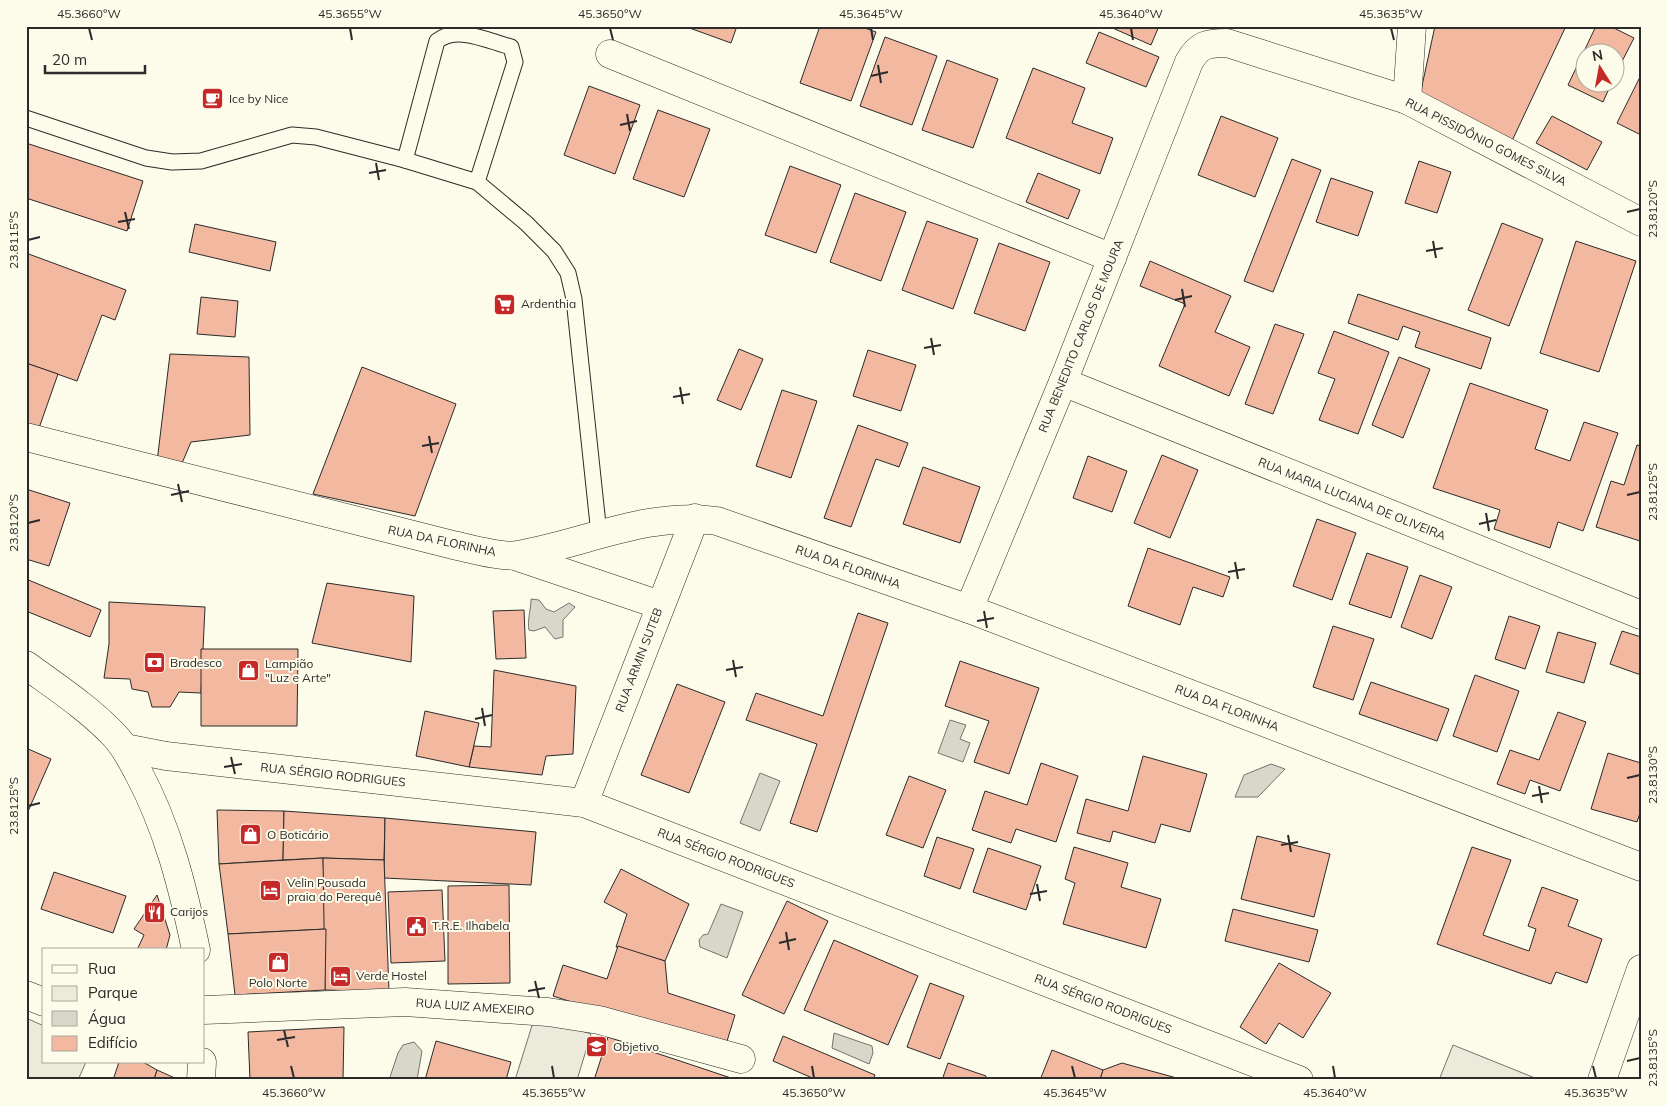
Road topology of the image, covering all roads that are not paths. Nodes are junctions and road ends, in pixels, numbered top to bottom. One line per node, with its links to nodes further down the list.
1 (1412, 26): 4 (street)
2 (610, 54): 9 (street)
3 (1189, 62): 4 (street, RUA PISSIDÔNIO GOMES SILVA); 9 (street, RUA BENEDITO CARLOS DE MOURA)
4 (1407, 100): 8 (street, RUA PISSIDÔNIO GOMES SILVA)
5 (26, 118): 6 (lane)
6 (405, 160): 7 (lane); 7 (lane)
7 (477, 182): 13 (lane)
8 (1641, 222)
9 (1112, 258): 10 (street, RUA BENEDITO CARLOS DE MOURA)
10 (1064, 382): 16 (street, RUA BENEDITO CARLOS DE MOURA); 17 (street, RUA MARIA LUCIANA DE OLIVEIRA)
11 (26, 438): 14 (street, RUA DA FLORINHA)
12 (695, 518): 13 (street, RUA DA FLORINHA); 15 (street, RUA ARMIN SUTEB); 16 (street, RUA DA FLORINHA)
13 (599, 534): 14 (street, RUA DA FLORINHA)
14 (515, 556): 15 (street)
15 (660, 605): 20 (street, RUA ARMIN SUTEB)
16 (969, 609): 21 (street, RUA DA FLORINHA)
17 (1641, 615)
18 (26, 665): 19 (street)
19 (125, 748): 20 (street, RUA SÉRGIO RODRIGUES); 22 (street)
20 (584, 803): 30 (street, RUA SÉRGIO RODRIGUES)
21 (1641, 867)
22 (196, 948)
23 (1641, 969): 31 (street)
24 (26, 995): 25 (street)
25 (42, 1001)
26 (205, 1010): 27 (street, RUA LUIZ AMEXEIRO)
27 (741, 1059)
28 (202, 1064): 29 (street)
29 (201, 1080)
30 (1299, 1080)
31 (1602, 1080)

